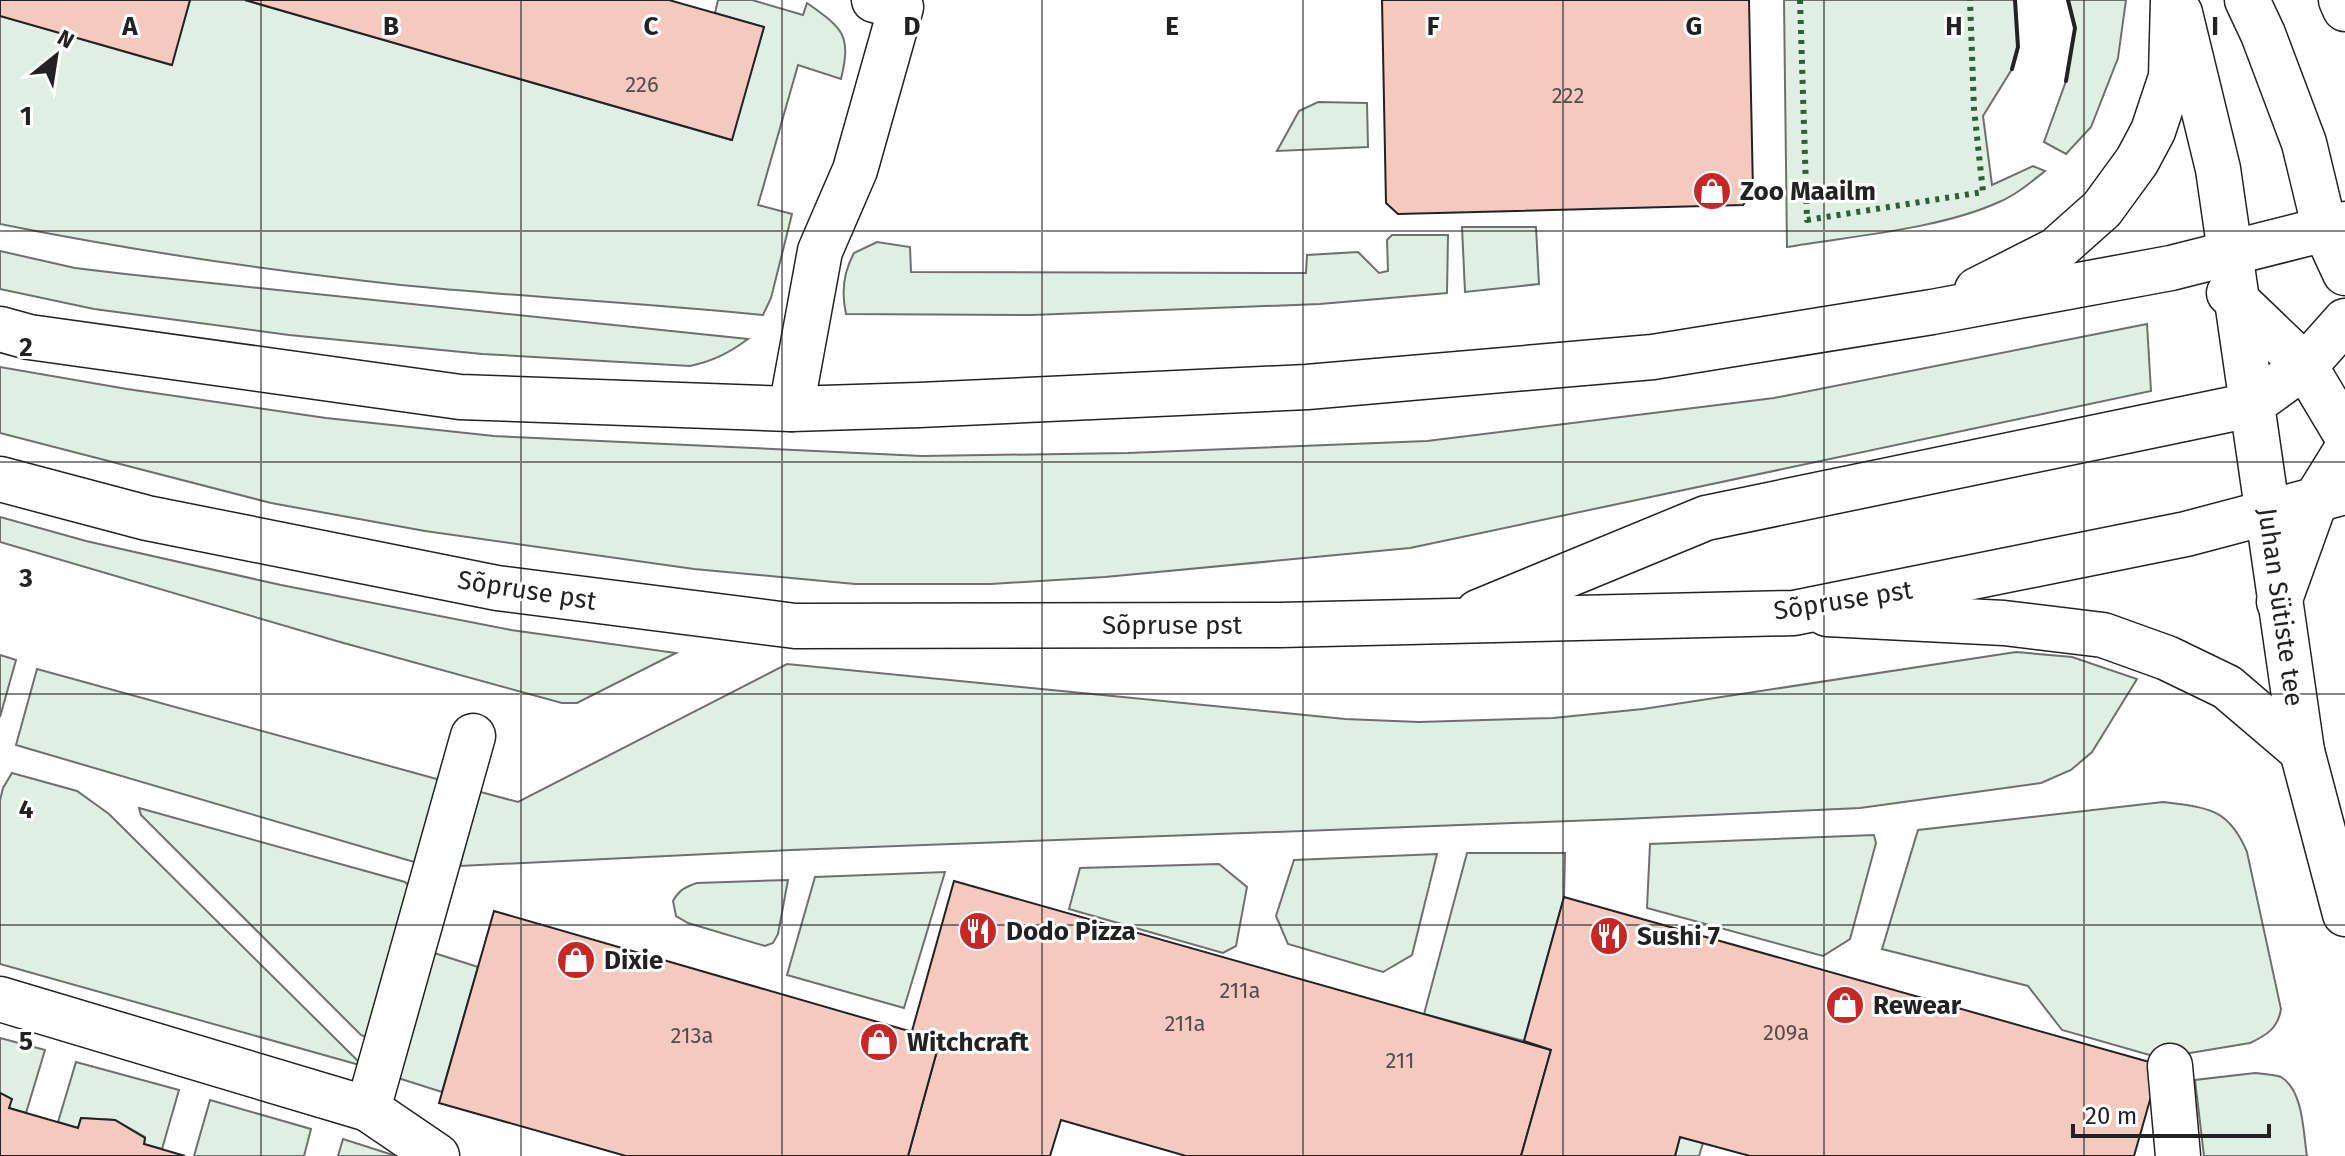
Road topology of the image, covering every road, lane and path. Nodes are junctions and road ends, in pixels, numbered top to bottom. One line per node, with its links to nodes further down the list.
1 (2175, 0): 7 (main road, Juhan Sütiste tee); 11 (main road)
2 (2247, 0): 6 (main road)
3 (2341, 0): 5 (main road)
4 (893, 2): 16 (main road)
5 (2345, 9)
6 (2335, 227): 7 (main road); 9 (main road)
7 (2229, 253): 8 (main road); 10 (main road, Juhan Sütiste tee)
8 (2182, 265): 10 (main road); 11 (main road)
9 (2345, 273)
10 (2235, 297): 14 (main road); 15 (main road, Juhan Sütiste tee)
11 (1932, 312): 16 (main road)
12 (2345, 321): 14 (main road)
13 (0, 329): 16 (main road)
14 (2305, 366): 15 (main road); 17 (main road)
15 (2251, 405): 21 (main road, Juhan Sütiste tee); 24 (main road)
16 (791, 409)
17 (2345, 433)
18 (2345, 452): 20 (main road)
19 (0, 479): 24 (main road, Sõpruse pst)
20 (2330, 495): 21 (main road, Sõpruse pst); 22 (main road)
21 (2266, 512): 22 (main road, Juhan Sütiste tee); 23 (main road, Sõpruse pst)
22 (2279, 602): 26 (main road, Juhan Sütiste tee)
23 (1794, 613): 24 (main road, Sõpruse pst); 26 (main road)
24 (1455, 622)
25 (473, 736): 30 (main road)
26 (2302, 751): 27 (main road, Juhan Sütiste tee)
27 (2345, 914)
28 (0, 999): 30 (main road)
29 (2170, 1066): 32 (main road)
30 (368, 1109): 31 (main road)
31 (437, 1156)
32 (2178, 1156)

